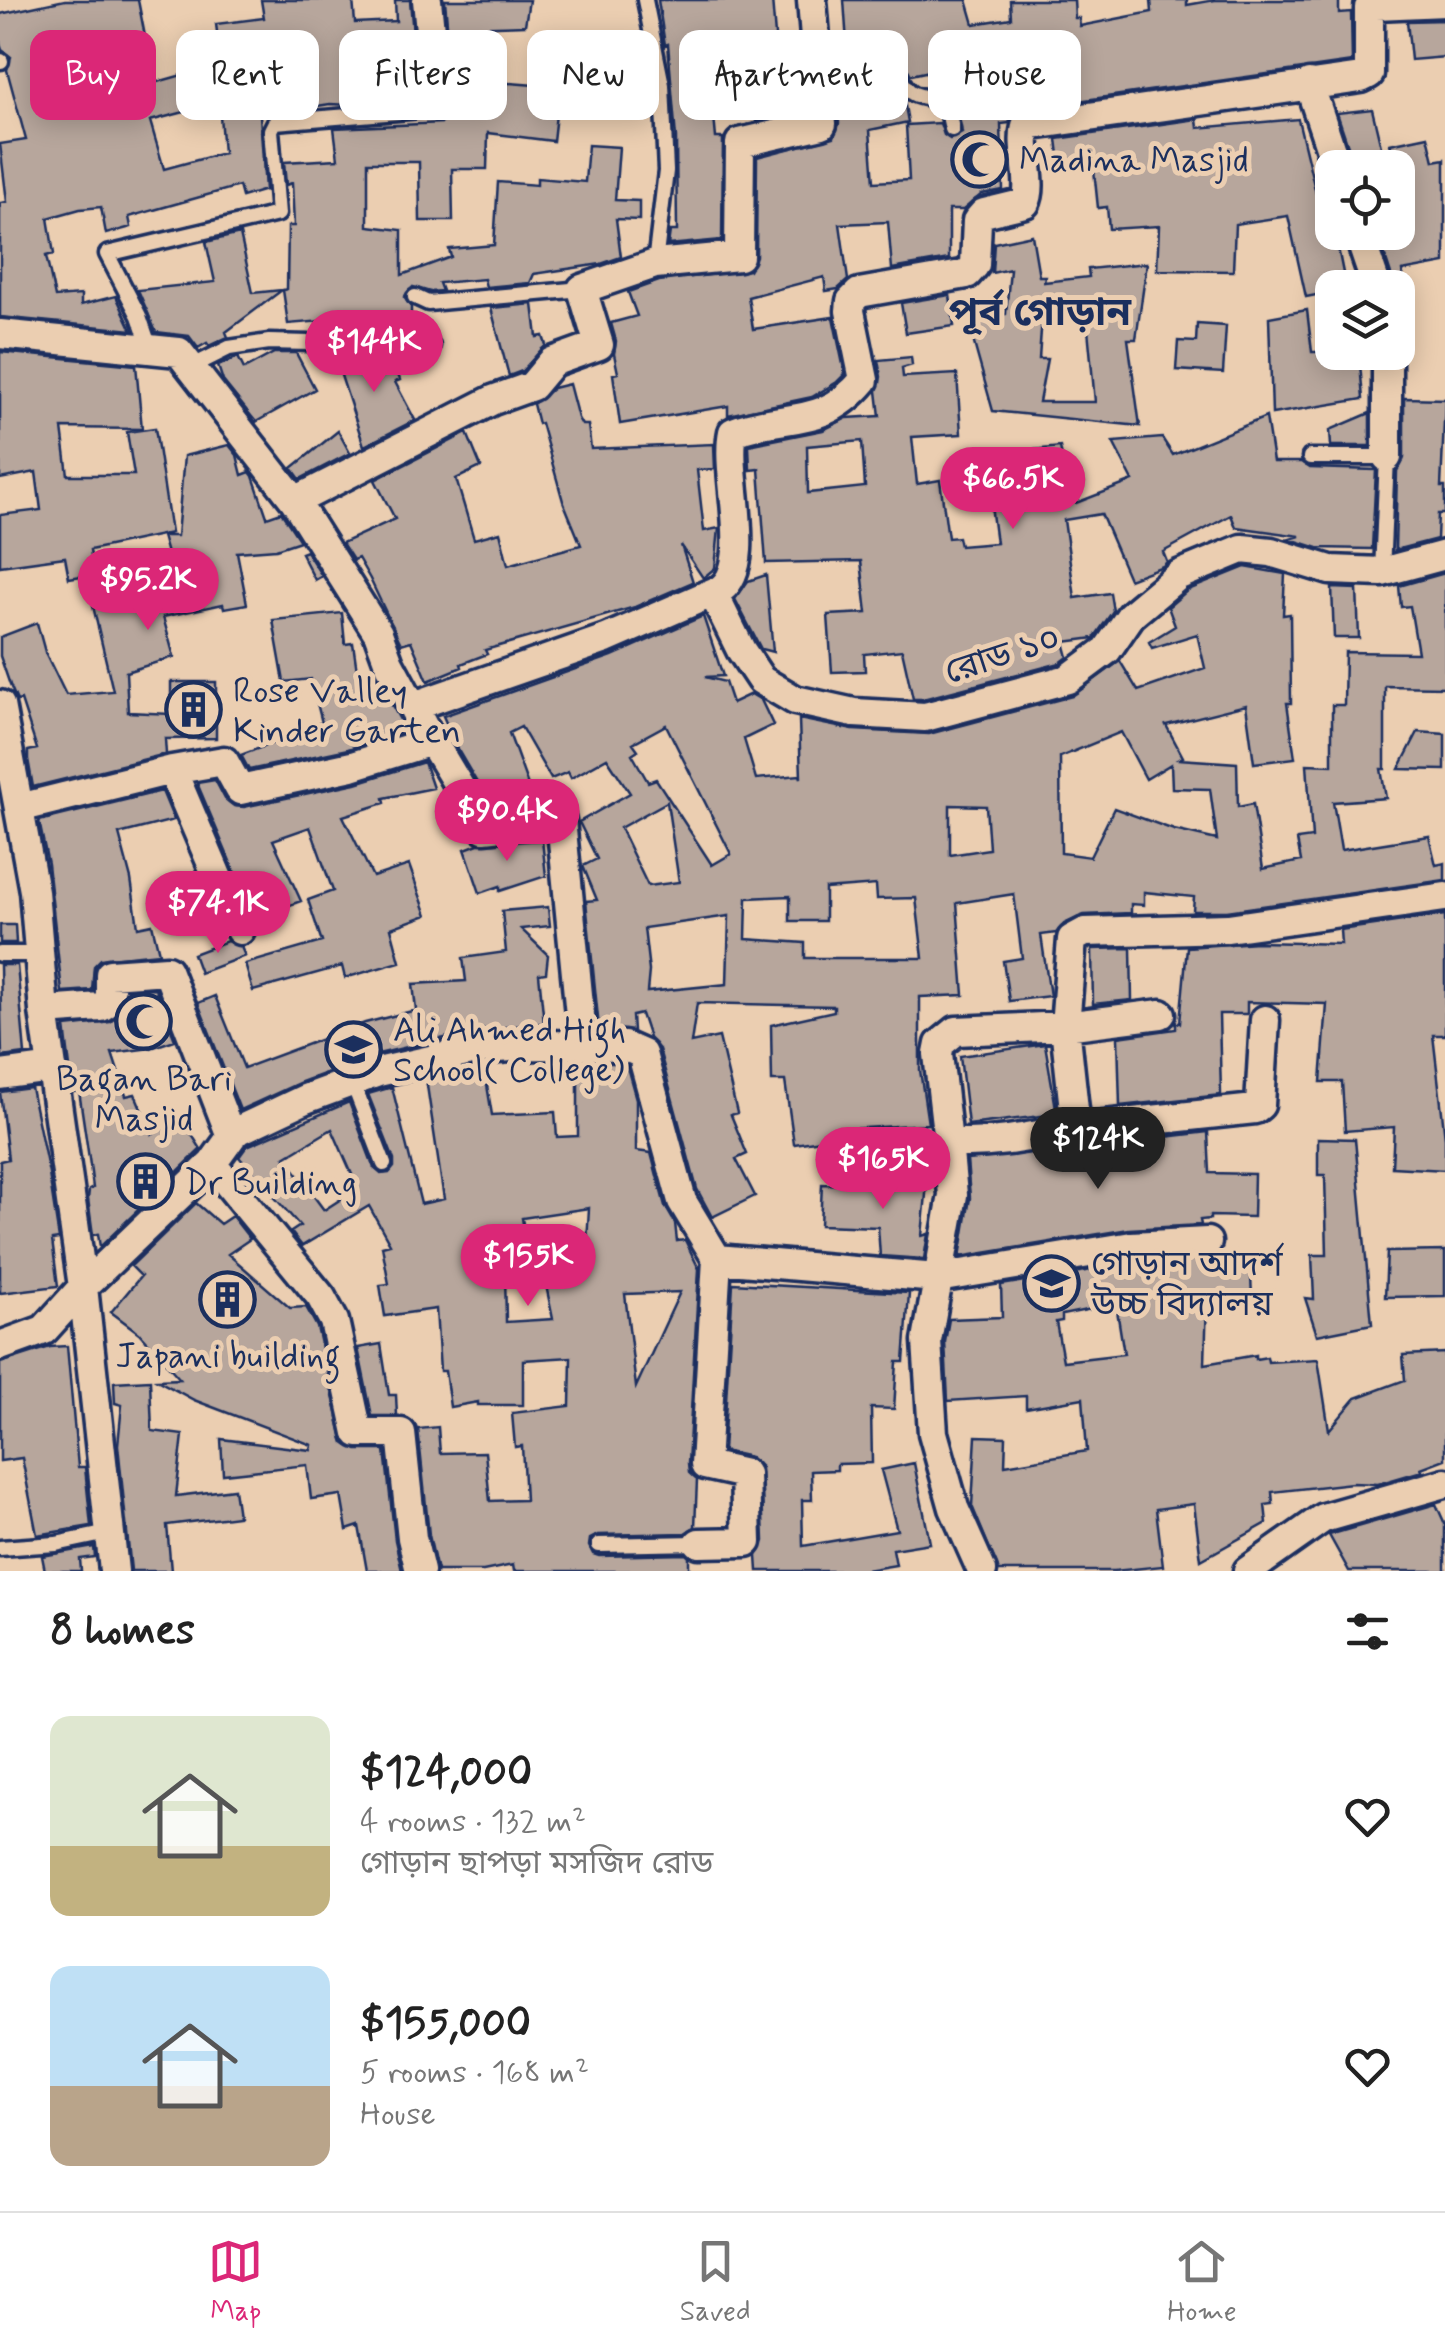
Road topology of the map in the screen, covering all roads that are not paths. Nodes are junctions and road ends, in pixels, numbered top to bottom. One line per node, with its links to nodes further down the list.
1 (427, 0): 5 (street)
2 (644, 0): 13 (lane)
3 (812, 0): 6 (street)
4 (1445, 2): 7 (street)
5 (430, 30)
6 (814, 30)
7 (1309, 84): 12 (street); 26 (street)
8 (908, 92): 11 (lane)
9 (339, 117): 18 (lane)
10 (822, 120): 13 (street)
11 (952, 129)
12 (1331, 150)
13 (655, 264): 14 (street)
14 (582, 289): 15 (lane); 23 (street)
15 (414, 297)
16 (0, 334): 18 (street)
17 (432, 346): 19 (lane)
18 (150, 349): 19 (street)
19 (191, 368): 23 (street)
20 (1387, 370): 22 (street)
21 (1310, 456): 22 (lane)
22 (1387, 457): 25 (lane)
23 (295, 501): 28 (street)
24 (1445, 555): 25 (street, রোড ১০)
25 (1382, 572): 26 (street, রোড ১০)
26 (712, 593): 28 (street)
27 (0, 705): 31 (street)
28 (414, 706): 29 (street)
29 (432, 741): 30 (street); 40 (street)
30 (172, 770): 31 (street); 33 (street)
31 (19, 808): 35 (street)
32 (1445, 897): 39 (street)
33 (240, 930)
34 (0, 954): 35 (lane)
35 (39, 954): 36 (street)
36 (44, 1011): 41 (street); 45 (street)
37 (1160, 1014): 39 (street)
38 (1265, 1020): 44 (street)
39 (1065, 1026): 44 (street); 46 (street)
40 (583, 1046): 43 (street); 50 (street)
41 (52, 1068): 42 (street); 52 (street)
42 (0, 1075)
43 (352, 1081): 45 (street); 48 (lane)
44 (1076, 1128): 46 (street)
45 (231, 1136): 47 (street)
46 (948, 1142): 51 (street)
47 (212, 1164): 52 (street); 60 (street)
48 (384, 1164)
49 (1207, 1242): 51 (street)
50 (717, 1258): 51 (street); 56 (street)
51 (937, 1278): 61 (street)
52 (83, 1286): 53 (street); 55 (street)
53 (0, 1346)
54 (1445, 1483): 62 (street)
55 (108, 1534): 58 (lane); 59 (street)
56 (699, 1543): 57 (lane)
57 (599, 1544)
58 (0, 1548)
59 (114, 1571)
60 (420, 1571)
61 (982, 1571)
62 (1248, 1571)

